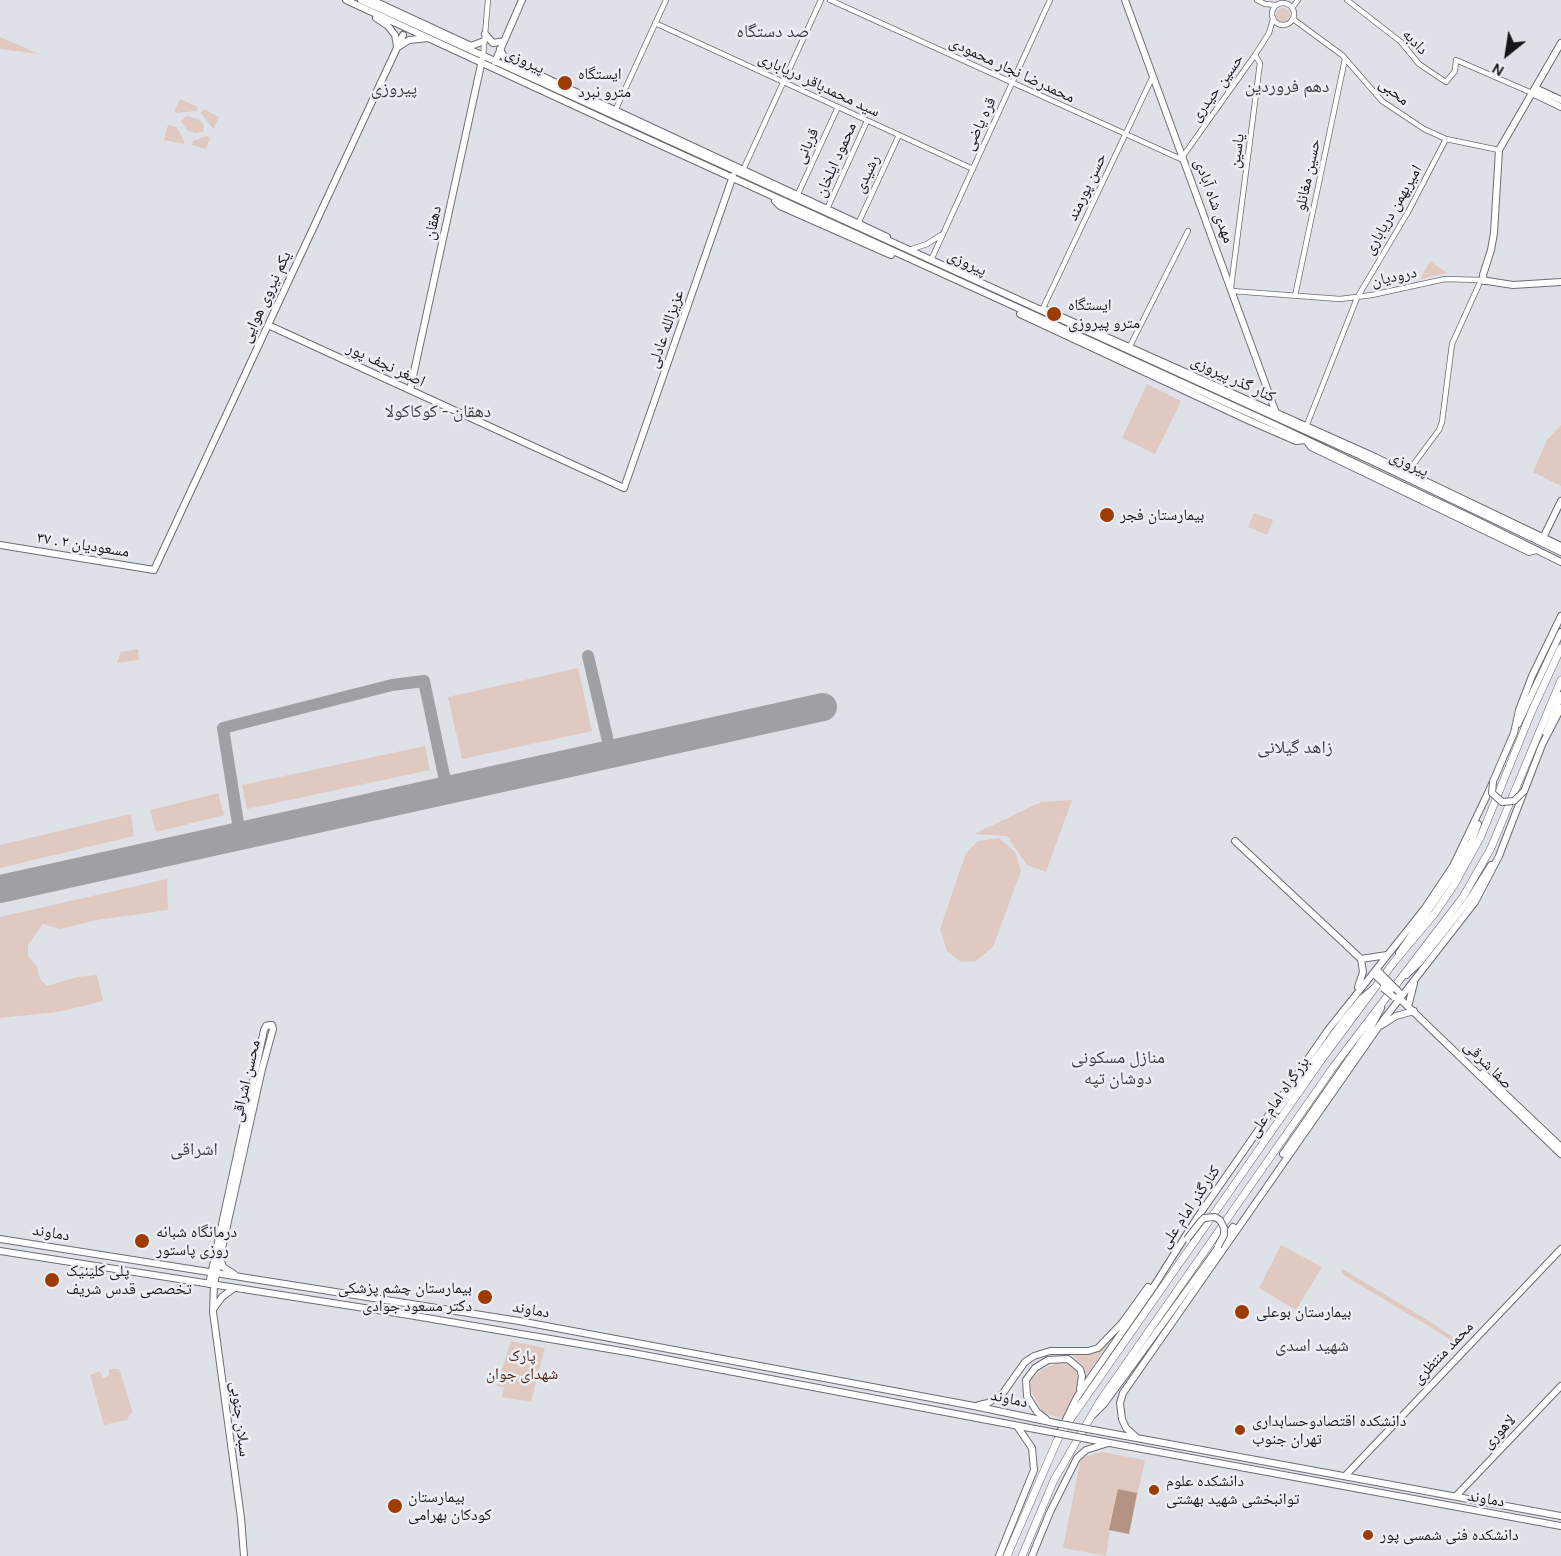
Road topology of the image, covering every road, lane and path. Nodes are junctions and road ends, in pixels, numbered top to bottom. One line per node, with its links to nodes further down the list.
1 (361, 0): 20 (main road, پیروزی)
2 (372, 0): 20 (main road)
3 (488, 0): 26 (street)
4 (522, 0): 27 (main road)
5 (666, 0): 21 (street)
6 (821, 0): 37 (street)
7 (830, 0): 38 (street, محمدرضا نجار محمودی)
8 (1050, 0): 38 (street, قره یاضی)
9 (1125, 0): 35 (main road, مهدی شاه آبادی)
10 (1257, 0): 14 (street)
11 (1298, 0): 16 (street)
12 (1347, 0): 40 (street, دادبه)
13 (349, 1): 25 (main road, پیروزی); 29 (main road)
14 (1265, 4): 15 (street); 17 (street)
15 (1276, 5): 16 (street); 17 (street)
16 (1292, 8): 19 (street)
17 (1271, 13): 18 (street)
18 (1273, 19): 22 (street); 23 (street, حسین حیدری)
19 (1293, 19): 22 (street); 32 (street, محبی)
20 (410, 20): 26 (main road); 33 (main road, پیروزی)
21 (655, 23): 37 (street, سید محمدباقر دریاباری); 46 (street)
22 (1282, 26): 23 (street)
23 (1269, 33): 31 (street, حسین حیدری)
24 (403, 35): 29 (main road, یکم نیروی هوایی)
25 (429, 38): 29 (main road); 33 (main road, پیروزی)
26 (484, 38): 27 (main road); 33 (street)
27 (504, 41): 30 (main road)
28 (1561, 43): 40 (main road)
29 (397, 47): 73 (main road, یکم نیروی هوایی)
30 (500, 49): 34 (main road); 36 (main road)
31 (1256, 55): 52 (street, حسین حیدری); 67 (street, یاسین)
32 (1345, 59): 50 (street, محبی); 70 (street, حسین مغانلو)
33 (482, 60): 34 (main road, پیروزی); 53 (main road, پیروزی); 76 (main road, دهقان)
34 (495, 62): 39 (main road, پیروزی)
35 (1153, 75): 48 (street, حسن پورمند); 52 (main road, مهدی شاه آبادی)
36 (548, 80): 39 (main road); 41 (main road)
37 (784, 82): 44 (street, سید محمدباقر دریاباری); 55 (street)
38 (1012, 83): 48 (street, محمدرضا نجار محمودی); 54 (street, قره یاضی)
39 (553, 89): 42 (main road, پیروزی)
40 (1534, 90): 43 (main road); 45 (main road); 51 (main road)
41 (577, 93): 42 (main road); 46 (main road)
42 (567, 96): 46 (main road, پیروزی)
43 (1561, 100)
44 (838, 107): 47 (street, سید محمدباقر دریاباری); 58 (street, قربانی)
45 (1561, 107)
46 (614, 114): 53 (main road, پیروزی); 55 (main road)
47 (867, 121): 49 (street, سید محمدباقر دریاباری); 59 (street, محمود ایلخان)
48 (1125, 134): 52 (street, محمدرضا نجار محمودی); 72 (street, حسن پورمند)
49 (899, 135): 54 (street, سید محمدباقر دریاباری); 60 (street, رشیدی)
50 (1446, 139): 51 (street, محبی); 71 (street, امیربهمن دریاباری)
51 (1499, 150): 65 (main road)
52 (1184, 158): 67 (main road, مهدی شاه آبادی)
53 (702, 161): 56 (main road, پیروزی)
54 (973, 169): 62 (street, قره یاضی)
55 (743, 170): 58 (main road)
56 (733, 175): 57 (main road, پیروزی); 64 (main road, پیروزی); 82 (main road, عزیزالله عادلی)
57 (771, 196): 64 (main road, پیروزی); 68 (main road, کنار گذر پیروزی)
58 (797, 196): 59 (main road)
59 (827, 209): 60 (main road)
60 (858, 224): 63 (main road)
61 (1188, 231): 74 (street)
62 (944, 233): 63 (street); 64 (street, قره یاضی)
63 (912, 249): 64 (main road)
64 (930, 262): 69 (main road, پیروزی); 72 (main road, کنار گذر پیروزی)
65 (1482, 281): 66 (main road, درودیان); 71 (street, درودیان); 81 (street)
66 (1561, 282)
67 (1231, 289): 70 (street, درودیان); 77 (main road, مهدی شاه آبادی)
68 (976, 294): 69 (main road); 75 (main road, کنار گذر پیروزی)
69 (990, 296): 75 (main road, پیروزی)
70 (1295, 296): 71 (street, درودیان)
71 (1357, 298): 79 (street, امیربهمن دریاباری)
72 (1042, 310): 74 (main road, کنار گذر پیروزی)
73 (268, 325): 76 (main road, اصغر نجف پور); 90 (main road, یکم نیروی هوایی)
74 (1129, 349): 75 (main road, پیروزی); 77 (main road, کنار گذر پیروزی)
75 (1196, 388): 78 (main road, پیروزی); 84 (main road, پیروزی)
76 (410, 390): 82 (main road, اصغر نجف پور)
77 (1276, 413): 79 (main road, کنار گذر پیروزی)
78 (1251, 418): 80 (main road, پیروزی); 80 (main road, پیروزی)
79 (1306, 427): 81 (main road, کنار گذر پیروزی)
80 (1306, 440): 89 (main road, پیروزی)
81 (1407, 473): 84 (main road, کنار گذر پیروزی)
82 (624, 488)
83 (1561, 501): 85 (main road)
84 (1518, 528): 85 (main road); 88 (main road, پیروزی)
85 (1543, 538): 87 (main road)
86 (0, 545): 90 (main road, مسعودیان ۲ . ۳۷)
87 (1561, 546)
88 (1561, 552)
89 (1561, 562)
90 (154, 570)
91 (1561, 616): 97 (main road)
92 (1561, 632): 97 (main road)
93 (1561, 648): 106 (highway, بزرگراه امام علی)
94 (1561, 680): 110 (highway, بزرگراه امام علی)
95 (1561, 696): 98 (main road)
96 (1561, 708): 98 (main road)
97 (1514, 733): 99 (main road)
98 (1542, 745): 100 (main road)
99 (1492, 782): 100 (main road, bridge); 101 (main road)
100 (1524, 791): 103 (main road)
101 (1482, 806): 104 (main road); 106 (main road)
102 (1235, 841): 105 (main road)
103 (1504, 842): 108 (main road); 110 (main road)
104 (1387, 955): 105 (main road); 107 (main road)
105 (1363, 961): 107 (main road); 111 (main road)
106 (1394, 962): 109 (highway, بزرگراه امام علی)
107 (1377, 972): 110 (main road, bridge); 110 (main road, bridge); 111 (main road, کنارگذر امام علی)
108 (1416, 977): 110 (main road); 113 (main road)
109 (1374, 989): 119 (main road); 145 (highway, بزرگراه امام علی)
110 (1399, 993): 112 (highway, بزرگراه امام علی); 113 (main road, صفا شرقی); 114 (main road, صفا شرقی); 116 (main road)
111 (1356, 994): 119 (main road, کنارگذر امام علی)
112 (1384, 1000): 123 (main road); 141 (highway, بزرگراه امام علی)
113 (1410, 1003): 115 (main road, صفا شرقی)
114 (1414, 1011): 115 (main road, صفا شرقی); 116 (main road)
115 (1427, 1021): 118 (main road, صفا شرقی)
116 (1373, 1034): 122 (main road)
117 (259, 1069): 117 (main road, محسن اشراقی); 125 (main road, محسن اشراقی)
118 (1531, 1122): 120 (main road, صفا شرقی); 121 (main road, صفا شرقی)
119 (1253, 1139): 128 (main road, کنارگذر امام علی)
120 (1561, 1147)
121 (1561, 1154)
122 (1277, 1169): 123 (main road); 124 (main road)
123 (1267, 1178): 124 (main road); 127 (main road)
124 (1262, 1191): 144 (main road)
125 (222, 1235): 131 (main road, محسن اشراقی); 132 (main road, محسن اشراقی)
126 (0, 1239): 132 (main road, دماوند)
127 (1218, 1246): 128 (main road, bridge); 141 (main road)
128 (1178, 1249): 133 (main road, کنارگذر امام علی)
129 (1561, 1249): 147 (main road, محمد منتظری)
130 (0, 1251): 135 (main road, دماوند)
131 (220, 1257): 132 (main road, محسن اشراقی); 134 (main road)
132 (214, 1273): 134 (main road, دماوند); 135 (main road, سبلان جنوبی)
133 (1161, 1273): 139 (main road, کنارگذر امام علی); 140 (main road)
134 (237, 1276): 140 (main road, دماوند)
135 (211, 1284): 136 (main road, دماوند); 137 (main road, سبلان جنوبی)
136 (235, 1288): 137 (main road); 143 (main road, دماوند)
137 (213, 1312): 151 (main road, سبلان جنوبی)
138 (1561, 1386): 148 (main road, لاهوری)
139 (1077, 1397): 142 (main road); 145 (main road, کنارگذر امام علی)
140 (974, 1406): 142 (main road, دماوند)
141 (1087, 1420): 154 (highway, بزرگراه امام علی)
142 (1054, 1423): 144 (main road, دماوند, bridge)
143 (1017, 1426): 146 (main road, دماوند, bridge); 152 (main road)
144 (1137, 1438): 147 (main road, دماوند)
145 (1056, 1441): 153 (highway, بزرگراه امام علی)
146 (1110, 1443): 150 (main road, دماوند); 155 (main road)
147 (1345, 1476): 148 (main road, دماوند)
148 (1456, 1496): 149 (main road, دماوند)
149 (1561, 1514)
150 (1561, 1528)
151 (244, 1556)
152 (999, 1556)
153 (1006, 1556)
154 (1022, 1556)
155 (1032, 1556)

